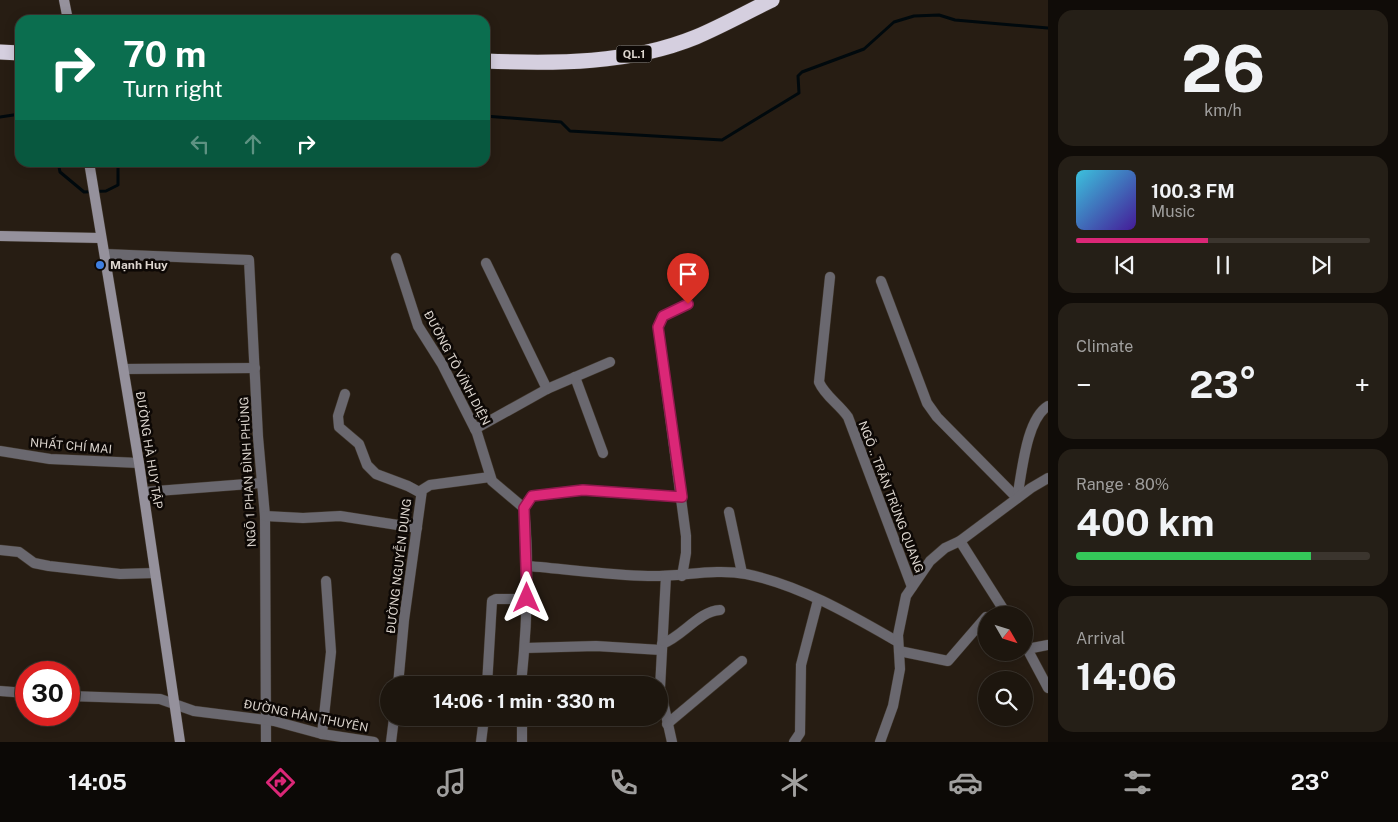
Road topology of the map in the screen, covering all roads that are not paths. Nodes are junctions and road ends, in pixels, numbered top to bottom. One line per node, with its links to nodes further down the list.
1 (64, 0): 3 (main road)
2 (772, 0): 6 (highway, QL.1)
3 (67, 15)
4 (0, 52): 5 (highway)
5 (15, 53)
6 (490, 61)
7 (90, 167): 9 (main road, ĐƯỜNG HÀ HUY TẬP)
8 (0, 236): 9 (main road)
9 (102, 238): 10 (main road, ĐƯỜNG HÀ HUY TẬP)
10 (104, 254): 17 (street, NGÕ 1 PHAN ĐÌNH PHÙNG); 18 (main road, ĐƯỜNG HÀ HUY TẬP)
11 (396, 258): 23 (street, ĐƯỜNG TÔ VĨNH DIỆN)
12 (486, 263): 20 (street)
13 (830, 277): 46 (street, NGÕ .. TRẦN TRÙNG QUANG)
14 (881, 281): 33 (street)
15 (688, 304): 32 (street)
16 (610, 362): 19 (street)
17 (255, 368): 18 (street); 29 (street, NGÕ 1 PHAN ĐÌNH PHÙNG)
18 (124, 369): 26 (main road, ĐƯỜNG HÀ HUY TẬP)
19 (575, 377): 20 (street); 25 (street)
20 (547, 389): 23 (street)
21 (345, 394): 31 (street)
22 (1048, 406): 33 (street)
23 (475, 429): 27 (street, ĐƯỜNG TÔ VĨNH DIỆN)
24 (0, 451): 26 (street, NHẤT CHÍ MAI)
25 (603, 453)
26 (140, 463): 30 (main road, ĐƯỜNG HÀ HUY TẬP)
27 (490, 477): 31 (street, ĐƯỜNG NGUYỄN DỤNG); 34 (street, ĐƯỜNG TÔ VĨNH DIỆN)
28 (1048, 478): 33 (street)
29 (261, 483): 30 (street); 36 (street, NGÕ 1 PHAN ĐÌNH PHÙNG)
30 (144, 492): 41 (main road, ĐƯỜNG HÀ HUY TẬP)
31 (421, 493): 37 (street, ĐƯỜNG NGUYỄN DỤNG)
32 (682, 497): 34 (street); 44 (street)
33 (1017, 498): 38 (street)
34 (524, 508): 40 (street)
35 (729, 512): 42 (street)
36 (265, 516): 37 (street); 70 (street, NGÕ 1 PHAN ĐÌNH PHÙNG)
37 (418, 528): 61 (street, ĐƯỜNG NGUYỄN DỤNG)
38 (960, 541): 46 (street); 49 (street)
39 (0, 550): 41 (street)
40 (527, 566): 43 (street); 47 (street)
41 (155, 573): 69 (main road, ĐƯỜNG HÀ HUY TẬP)
42 (742, 573): 44 (street); 48 (street)
43 (666, 576): 44 (street); 56 (street)
44 (682, 576)
45 (326, 581): 76 (street)
46 (912, 587): 57 (street)
47 (527, 598): 58 (street); 62 (street)
48 (818, 600): 57 (street); 84 (street)
49 (999, 603): 50 (street); 51 (street)
50 (996, 606)
51 (1001, 606)
52 (720, 610): 56 (street)
53 (978, 626): 57 (street)
54 (1048, 645): 55 (street)
55 (1033, 646)
56 (662, 647): 58 (street); 64 (street)
57 (899, 647): 85 (street)
58 (525, 648): 63 (street)
59 (1033, 659): 65 (street)
60 (742, 660): 71 (street)
61 (399, 676)
62 (488, 676)
63 (522, 676)
64 (661, 676)
65 (1048, 688)
66 (0, 690): 67 (street)
67 (15, 692)
68 (80, 696): 69 (street, ĐƯỜNG HÀN THUYÊN)
69 (176, 705): 70 (street, ĐƯỜNG HÀN THUYÊN); 77 (main road, ĐƯỜNG HÀ HUY TẬP)
70 (264, 720): 76 (street, ĐƯỜNG HÀN THUYÊN); 78 (street, NGÕ 1 PHAN ĐÌNH PHÙNG)
71 (668, 722)
72 (393, 726): 80 (street)
73 (483, 726): 81 (street)
74 (522, 726): 82 (street)
75 (667, 726): 83 (street)
76 (322, 734): 79 (street, ĐƯỜNG HÀN THUYÊN)
77 (180, 742)
78 (266, 742)
79 (374, 742)
80 (391, 742)
81 (481, 742)
82 (522, 742)
83 (672, 742)
84 (794, 742)
85 (880, 742)

